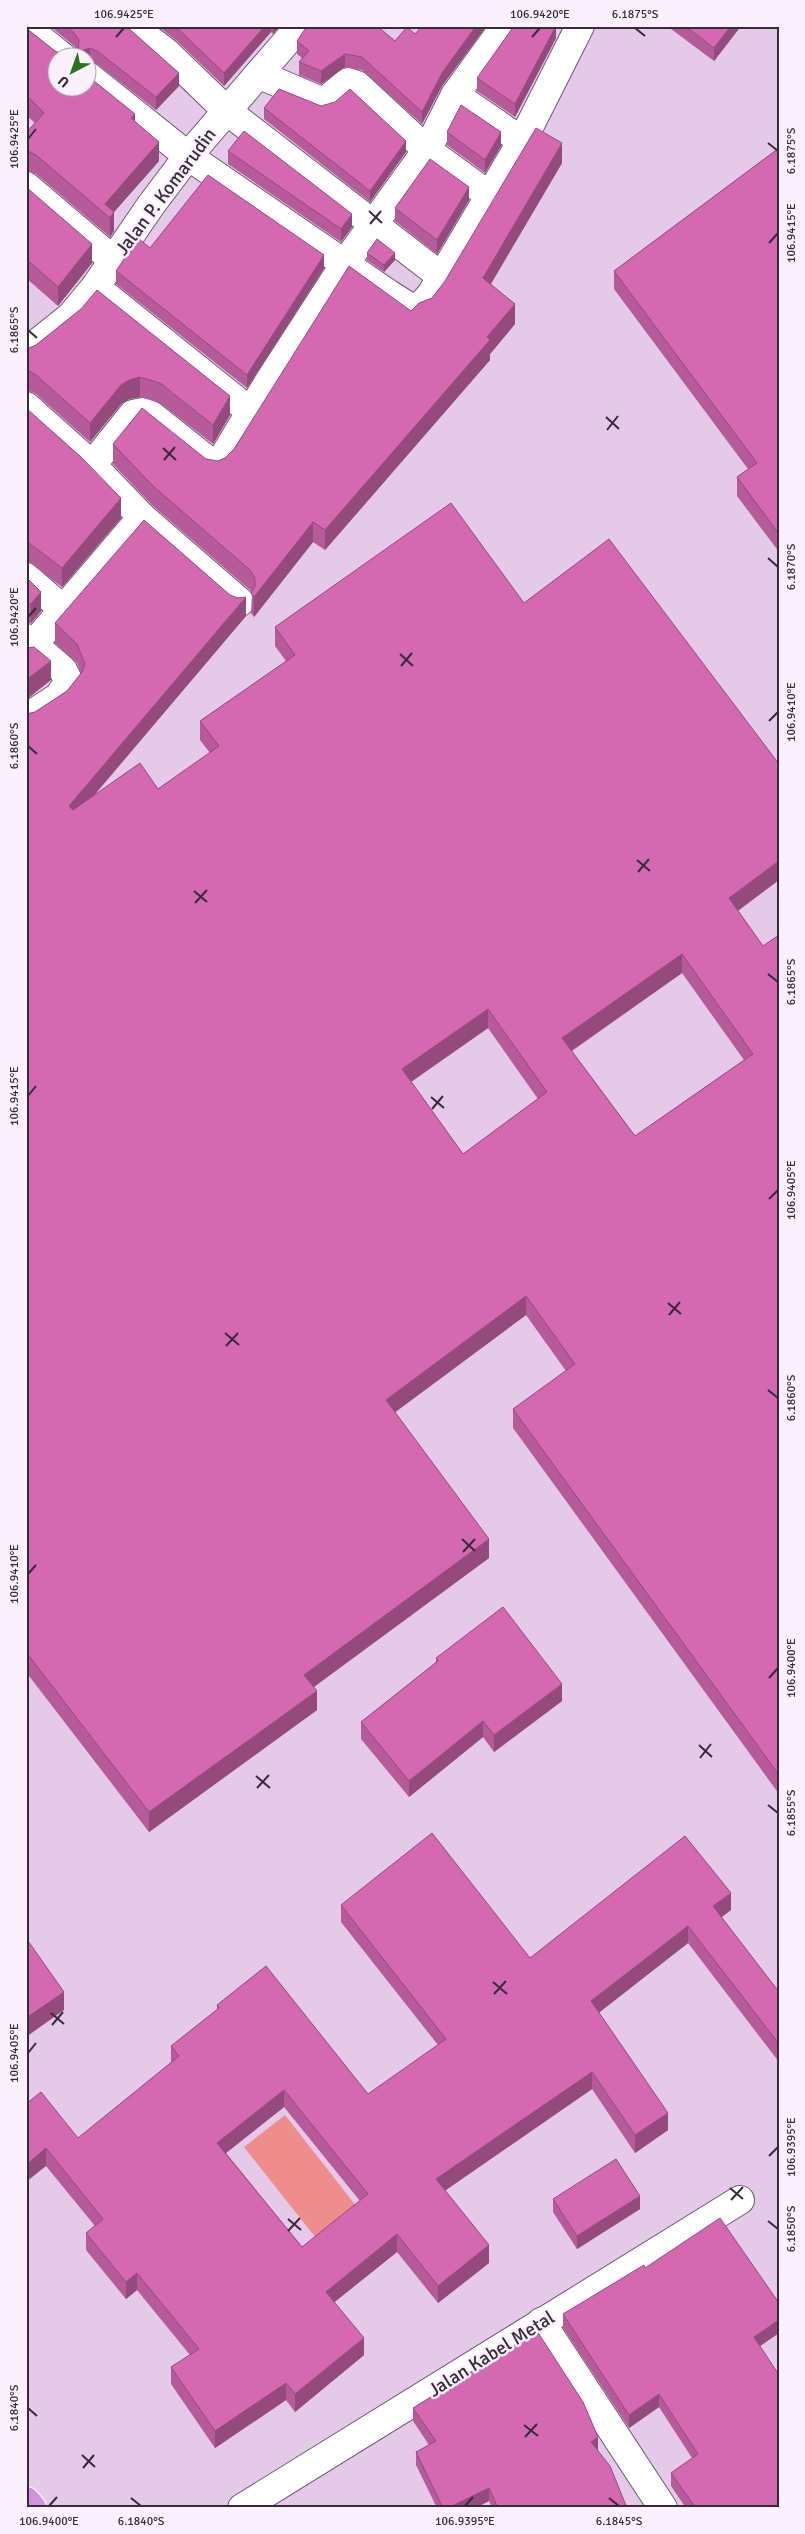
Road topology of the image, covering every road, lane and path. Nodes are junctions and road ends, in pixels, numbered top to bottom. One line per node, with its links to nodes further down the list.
1 (132, 26): 10 (street)
2 (300, 26): 7 (street, Jalan P. Komarudin)
3 (505, 26): 9 (street)
4 (580, 26): 11 (street)
5 (26, 27): 6 (street)
6 (52, 48)
7 (260, 75): 10 (street, Jalan P. Komarudin); 12 (street)
8 (98, 84): 13 (street)
9 (455, 95): 11 (street); 12 (street)
10 (227, 111): 13 (street, Jalan P. Komarudin); 16 (street)
11 (522, 141): 15 (street)
12 (427, 150): 15 (street); 16 (street)
13 (188, 156): 17 (street, Jalan P. Komarudin); 18 (street)
14 (26, 186): 17 (street)
15 (490, 196): 19 (street)
16 (372, 224): 18 (street); 19 (street)
17 (113, 260): 20 (street, Jalan P. Komarudin)
18 (346, 262): 19 (street); 23 (street)
19 (442, 276)
20 (95, 287): 21 (street, Jalan P. Komarudin); 23 (street)
21 (26, 352)
22 (26, 406): 24 (street)
23 (251, 412): 24 (street)
24 (92, 466): 25 (street)
25 (142, 517): 27 (street); 28 (street)
26 (26, 577): 28 (street)
27 (240, 602)
28 (64, 610): 29 (street)
29 (29, 645): 30 (street)
30 (26, 718)
31 (740, 2200): 32 (street, Jalan Kabel Metal)
32 (541, 2322): 35 (street, Jalan Kabel Metal); 36 (street)
33 (26, 2500): 34 (highway)
34 (32, 2508)
35 (242, 2508)
36 (663, 2508)

